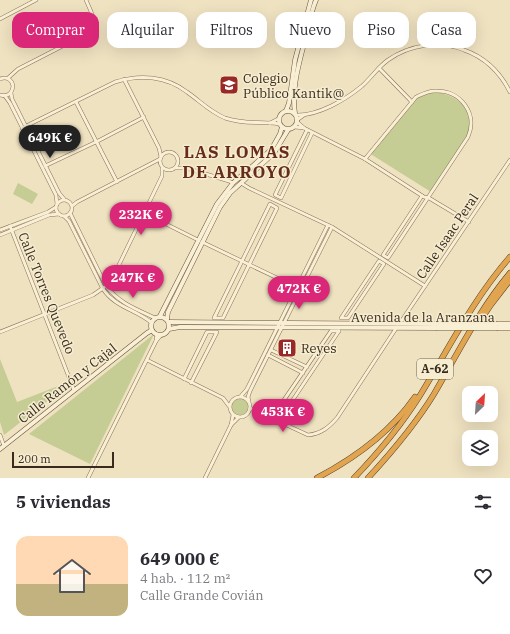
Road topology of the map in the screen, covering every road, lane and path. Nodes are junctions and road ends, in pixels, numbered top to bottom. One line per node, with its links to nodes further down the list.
1 (36, 0): 5 (street)
2 (86, 0): 8 (street)
3 (311, 0): 16 (street)
4 (316, 0): 17 (street)
5 (0, 19)
6 (379, 68): 10 (street); 15 (street); 18 (street)
7 (1, 78): 8 (street)
8 (10, 79): 11 (street)
9 (124, 79): 14 (street); 19 (street); 21 (street)
10 (510, 92)
11 (11, 93): 13 (street); 24 (street)
12 (0, 94): 13 (street)
13 (5, 96): 24 (street)
14 (76, 102): 24 (street); 28 (street)
15 (412, 102): 32 (street); 48 (street)
16 (286, 111): 17 (street); 20 (street)
17 (295, 114): 18 (street); 22 (street)
18 (304, 115): 22 (street)
19 (144, 117): 28 (street); 29 (street)
20 (278, 119): 21 (street); 23 (street)
21 (270, 123): 23 (street)
22 (297, 123): 25 (street); 26 (street)
23 (280, 126): 25 (street); 44 (street)
24 (24, 128): 37 (street); 53 (street)
25 (288, 130): 45 (street)
26 (307, 130): 27 (street); 47 (street)
27 (312, 133): 32 (street); 47 (street)
28 (96, 142): 37 (street); 43 (street)
29 (159, 148): 30 (street); 31 (street)
30 (167, 152): 31 (street); 34 (street)
31 (160, 158): 35 (street); 36 (street)
32 (365, 159): 46 (street)
33 (510, 160): 60 (street, Calle Isaac Peral)
34 (178, 161): 39 (street); 40 (street)
35 (151, 164): 36 (street); 43 (street)
36 (160, 164): 38 (street)
37 (45, 166): 49 (street)
38 (162, 168): 41 (street); 42 (street)
39 (176, 168): 40 (street); 41 (street)
40 (186, 168): 44 (street)
41 (169, 171): 42 (street)
42 (162, 176): 57 (street)
43 (117, 182): 52 (street)
44 (233, 183): 66 (street)
45 (241, 183): 50 (street); 66 (street)
46 (422, 196): 48 (street); 48 (street)
47 (279, 197): 50 (street)
48 (429, 198): 60 (street)
49 (64, 199): 51 (street); 53 (street)
50 (277, 201): 55 (street); 61 (street)
51 (70, 202): 52 (street); 54 (street)
52 (77, 202): 54 (street)
53 (56, 205): 58 (street); 63 (street)
54 (72, 206): 56 (street)
55 (274, 206): 68 (street); 70 (street)
56 (70, 213): 59 (street); 73 (street)
57 (144, 213): 66 (street); 73 (street)
58 (60, 214): 59 (street); 63 (street)
59 (64, 216): 76 (street)
60 (469, 222): 74 (street, Calle Isaac Peral)
61 (328, 225): 62 (street); 75 (street)
62 (332, 227): 74 (street); 77 (street)
63 (11, 228): 64 (street); 65 (street); 78 (street, Calle Torres Quevedo)
64 (0, 230)
65 (0, 235)
66 (200, 241): 68 (street); 79 (street); 81 (street)
67 (510, 257): 95 (highway, A-62)
68 (242, 262): 70 (street); 82 (street)
69 (384, 264): 69 (street)
70 (249, 265): 75 (street); 82 (street)
71 (510, 273): 103 (highway, A-62)
72 (510, 280): 103 (highway)
73 (106, 286): 76 (street); 80 (street)
74 (425, 286): 85 (street, Calle Isaac Peral)
75 (297, 287): 77 (street); 84 (street)
76 (103, 289): 78 (street); 87 (street)
77 (301, 290): 84 (street)
78 (45, 314): 90 (street); 101 (street, Calle Torres Quevedo)
79 (160, 316): 80 (street); 81 (street)
80 (155, 318): 87 (street)
81 (168, 320): 82 (street, Avenida de la Aranzana); 89 (street)
82 (216, 323): 84 (street, Avenida de la Aranzana); 89 (street, Avenida de la Aranzana); 91 (street)
83 (510, 324): 86 (street, Avenida de la Aranzana)
84 (281, 325): 85 (street, Avenida de la Aranzana); 93 (street); 102 (street)
85 (398, 325): 86 (street, Avenida de la Aranzana, bridge); 114 (street, Calle Isaac Peral)
86 (498, 326): 88 (street, Avenida de la Aranzana)
87 (152, 327): 92 (street); 101 (street, Calle Ramón y Cajal)
88 (510, 328)
89 (169, 329): 92 (street)
90 (0, 332)
91 (212, 332): 99 (street); 100 (street)
92 (159, 334): 96 (street)
93 (271, 350): 94 (street); 97 (street)
94 (268, 355): 98 (street); 106 (street)
95 (441, 359): 120 (highway); 121 (highway, A-62)
96 (147, 360): 99 (street); 118 (street)
97 (307, 367): 98 (street); 114 (street)
98 (303, 373): 113 (street)
99 (184, 379): 100 (street)
100 (191, 383): 104 (street)
101 (74, 390): 117 (street, Calle Ramón y Cajal)
102 (241, 396): 105 (street); 106 (street)
103 (433, 396): 122 (highway, A-62)
104 (223, 398): 105 (street); 107 (street)
105 (233, 398): 107 (street)
106 (249, 401): 108 (street)
107 (229, 406): 111 (street)
108 (250, 408): 109 (street); 110 (street)
109 (248, 413): 110 (street); 112 (street)
110 (258, 413): 113 (street)
111 (233, 415): 112 (street); 115 (street)
112 (239, 417): 115 (street)
113 (271, 419): 114 (street)
114 (278, 422)
115 (231, 425): 119 (street)
116 (0, 435): 117 (street)
117 (2, 447)
118 (88, 478)
119 (205, 478)
120 (317, 478)
121 (354, 478)
122 (368, 478)

